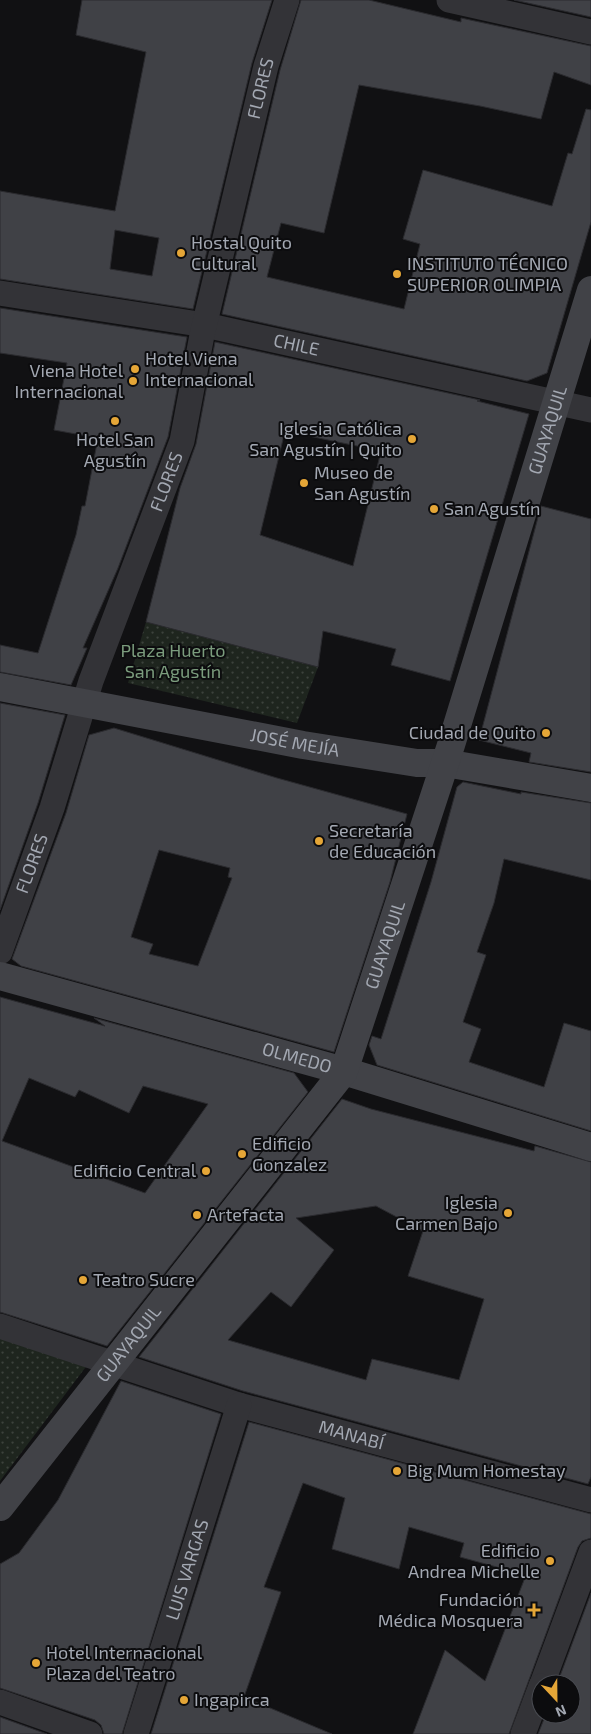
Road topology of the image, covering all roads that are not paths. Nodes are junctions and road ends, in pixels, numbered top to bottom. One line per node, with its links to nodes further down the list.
1 (287, 0): 6 (street, FLORES)
2 (449, 0): 3 (street)
3 (591, 32)
4 (591, 290): 7 (street, GUAYAQUIL)
5 (0, 293): 6 (street, CHILE)
6 (205, 325): 7 (street, CHILE); 10 (street, FLORES)
7 (557, 404): 8 (street, CHILE); 11 (street, GUAYAQUIL)
8 (591, 410)
9 (0, 687): 10 (street, JOSÉ MEJÍA)
10 (83, 704): 11 (street, JOSÉ MEJÍA); 13 (street, FLORES)
11 (445, 763): 12 (street, JOSÉ MEJÍA); 15 (street, GUAYAQUIL)
12 (591, 788)
13 (0, 952)
14 (0, 976): 15 (street, OLMEDO)
15 (344, 1071): 16 (street, OLMEDO); 18 (street, GUAYAQUIL)
16 (591, 1147)
17 (0, 1326): 18 (street, MANABÍ)
18 (113, 1362): 19 (street, MANABÍ); 21 (street, GUAYAQUIL)
19 (239, 1406): 20 (street, MANABÍ); 27 (street, LUIS VARGAS)
20 (591, 1500)
21 (0, 1507)
22 (591, 1552): 23 (street)
23 (545, 1674)
24 (0, 1702): 26 (street)
25 (531, 1712): 28 (street)
26 (90, 1734)
27 (136, 1734)
28 (523, 1734)

